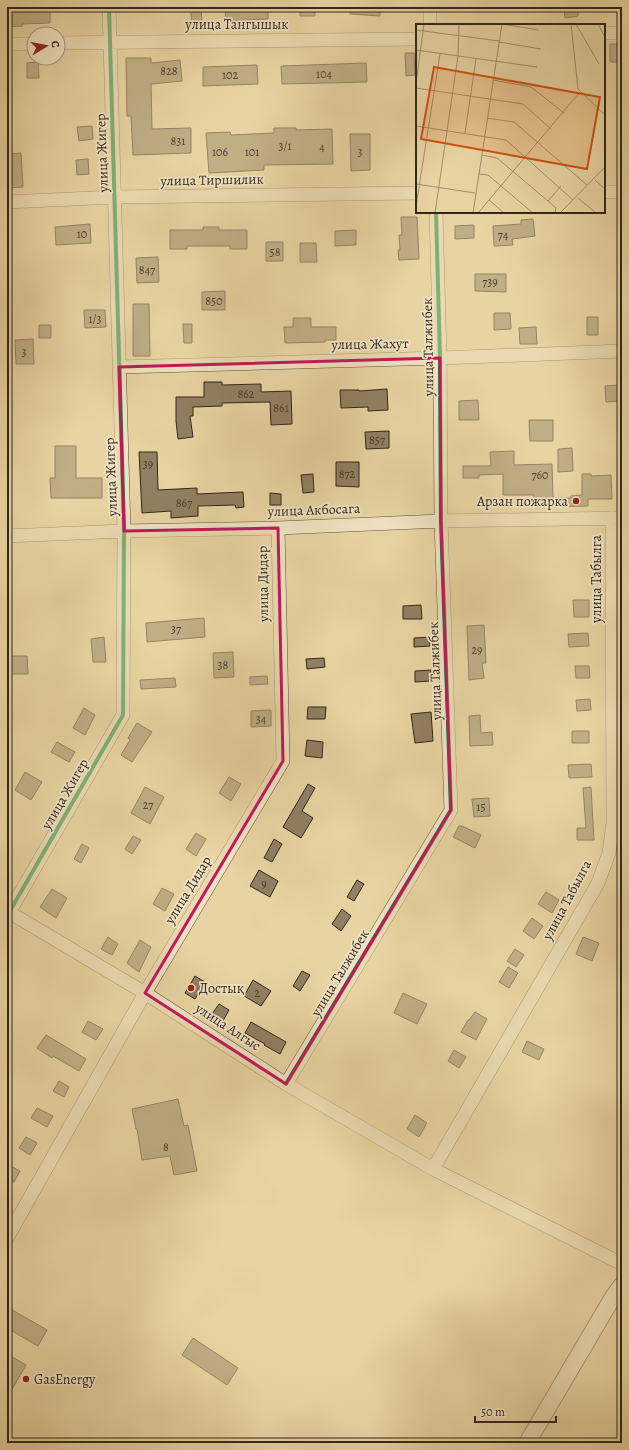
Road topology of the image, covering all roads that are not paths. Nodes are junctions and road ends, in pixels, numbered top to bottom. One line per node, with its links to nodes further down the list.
1 (109, 7): 7 (street, улица Жигер)
2 (430, 7): 3 (street)
3 (430, 24)
4 (605, 33): 5 (street)
5 (622, 33)
6 (416, 39): 7 (street, улица Тангышык)
7 (110, 41): 8 (street, улица Тангышык); 14 (street, улица Жигер)
8 (66, 43)
9 (7, 44): 10 (street)
10 (26, 44)
11 (605, 192): 12 (street)
12 (622, 192)
13 (416, 193): 14 (street, улица Тиршилик)
14 (115, 197): 15 (street, улица Тиршилик); 19 (street, улица Жигер)
15 (7, 202)
16 (436, 213): 18 (street, улица Талжибек)
17 (622, 351): 18 (street, улица Жахут)
18 (440, 358): 19 (street, улица Жахут); 21 (street, улица Талжибек)
19 (119, 367): 23 (street, улица Жигер)
20 (617, 518): 21 (street, улица Акбосага); 28 (street, улица Табылга)
21 (441, 521): 22 (street, улица Акбосага); 27 (street, улица Талжибек)
22 (278, 528): 23 (street, улица Акбосага); 26 (street, улица Дидар)
23 (124, 531): 24 (street, улица Акбосага); 25 (street, улица Жигер)
24 (7, 536)
25 (8, 913): 26 (street, улица Алгыс)
26 (145, 993): 27 (street, улица Алгыс); 29 (street, улица Дидар)
27 (286, 1084): 28 (street, улица Алгыс)
28 (433, 1169): 30 (street, улица Алгыс)
29 (7, 1238)
30 (622, 1264)
31 (622, 1285): 32 (street)
32 (527, 1443)

